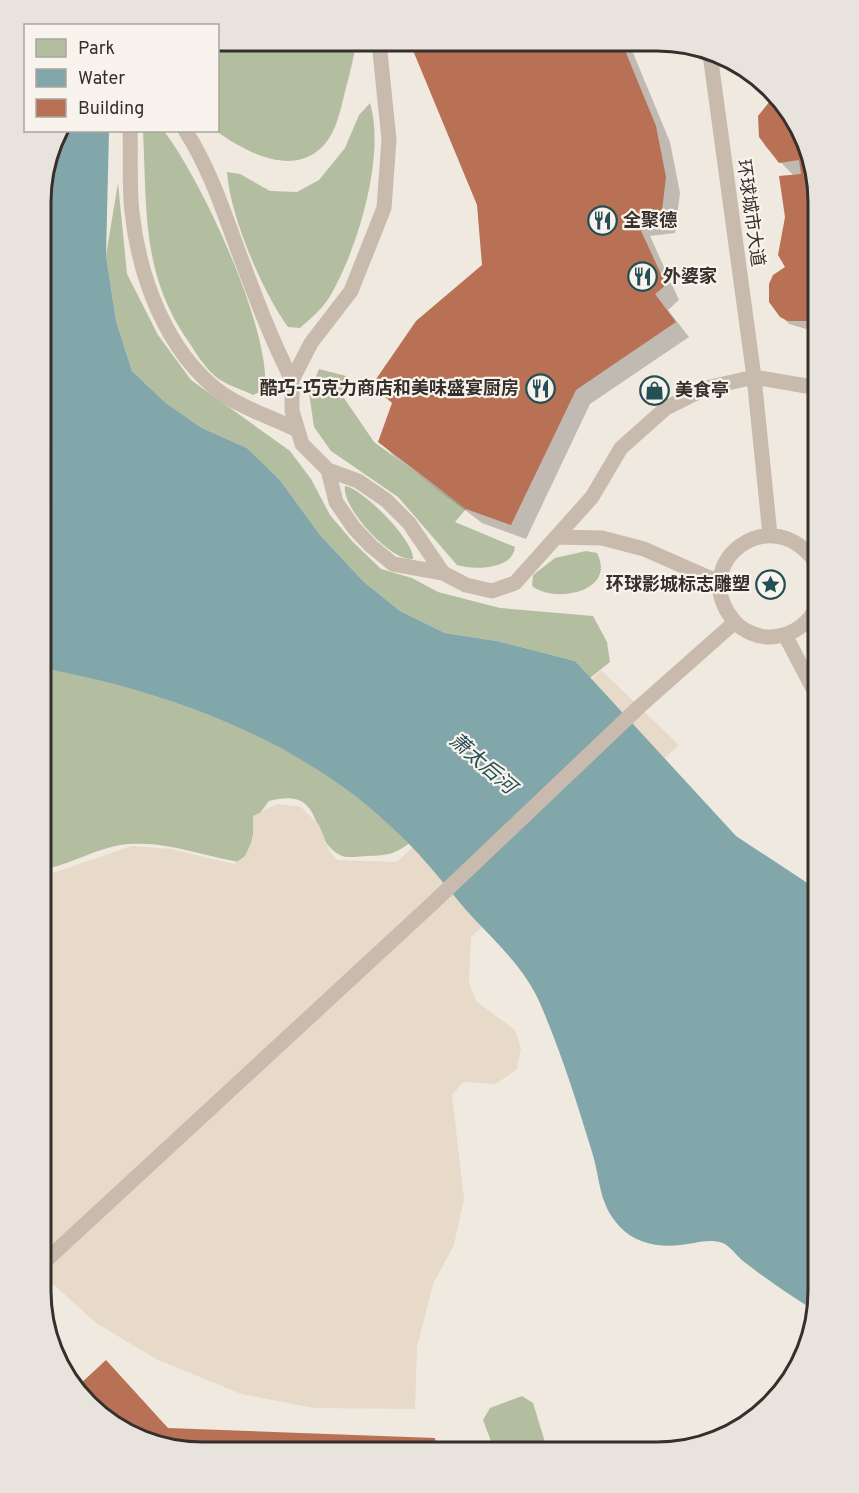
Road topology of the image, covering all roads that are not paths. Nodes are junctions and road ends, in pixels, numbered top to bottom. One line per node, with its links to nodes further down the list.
1 (380, 51): 6 (street)
2 (711, 62): 5 (street, 环球城市大道)
3 (130, 132): 8 (street)
4 (186, 132): 6 (street)
5 (754, 377): 7 (street); 10 (street, 环球城市大道); 11 (street)
6 (292, 380): 8 (street)
7 (808, 386)
8 (297, 430): 9 (street)
9 (328, 470): 13 (street); 13 (street)
10 (770, 535): 12 (street); 14 (street)
11 (556, 537): 13 (street); 14 (street)
12 (808, 550)
13 (443, 573)
14 (720, 582): 16 (street)
15 (808, 621): 17 (street)
16 (735, 622): 17 (street); 19 (street)
17 (785, 635): 18 (street)
18 (808, 679)
19 (51, 1254)

